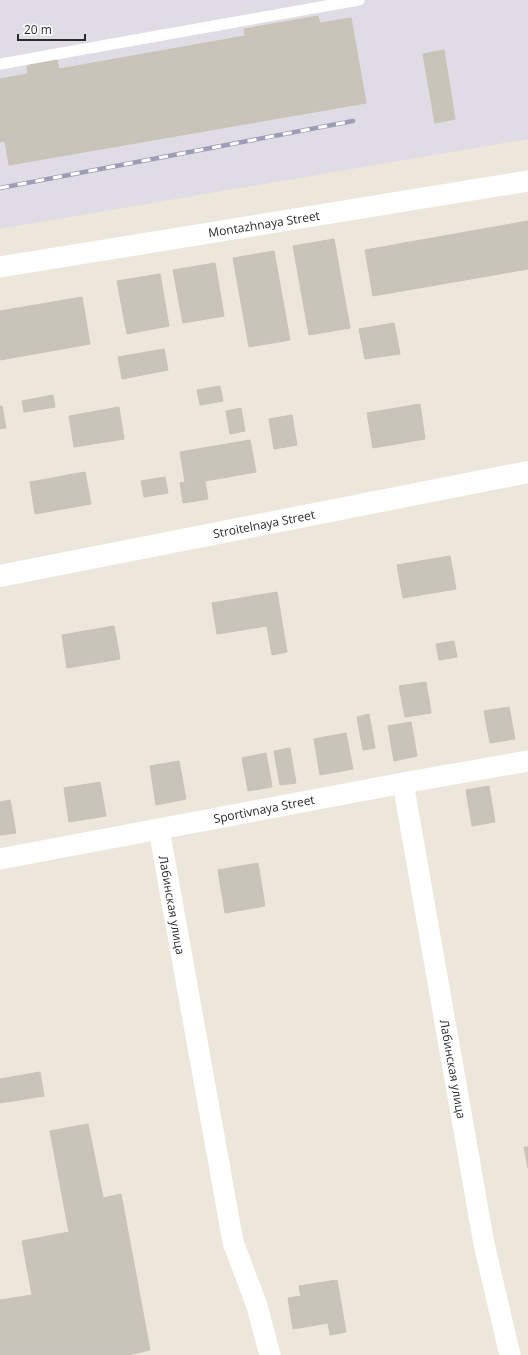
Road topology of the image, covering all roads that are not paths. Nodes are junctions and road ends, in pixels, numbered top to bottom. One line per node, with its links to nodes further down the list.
1 (359, 0): 2 (lane)
2 (0, 64)
3 (528, 181): 4 (street, Montazhnaya Street)
4 (0, 267)
5 (528, 472): 6 (street, Stroitelnaya Street)
6 (0, 576)
7 (528, 761): 8 (street, Sportivnaya Street)
8 (403, 783): 9 (street, Sportivnaya Street); 12 (street, Лабинская улица)
9 (159, 829): 10 (street, Sportivnaya Street); 11 (street, Лабинская улица)
10 (0, 859)
11 (270, 1355)
12 (510, 1355)

